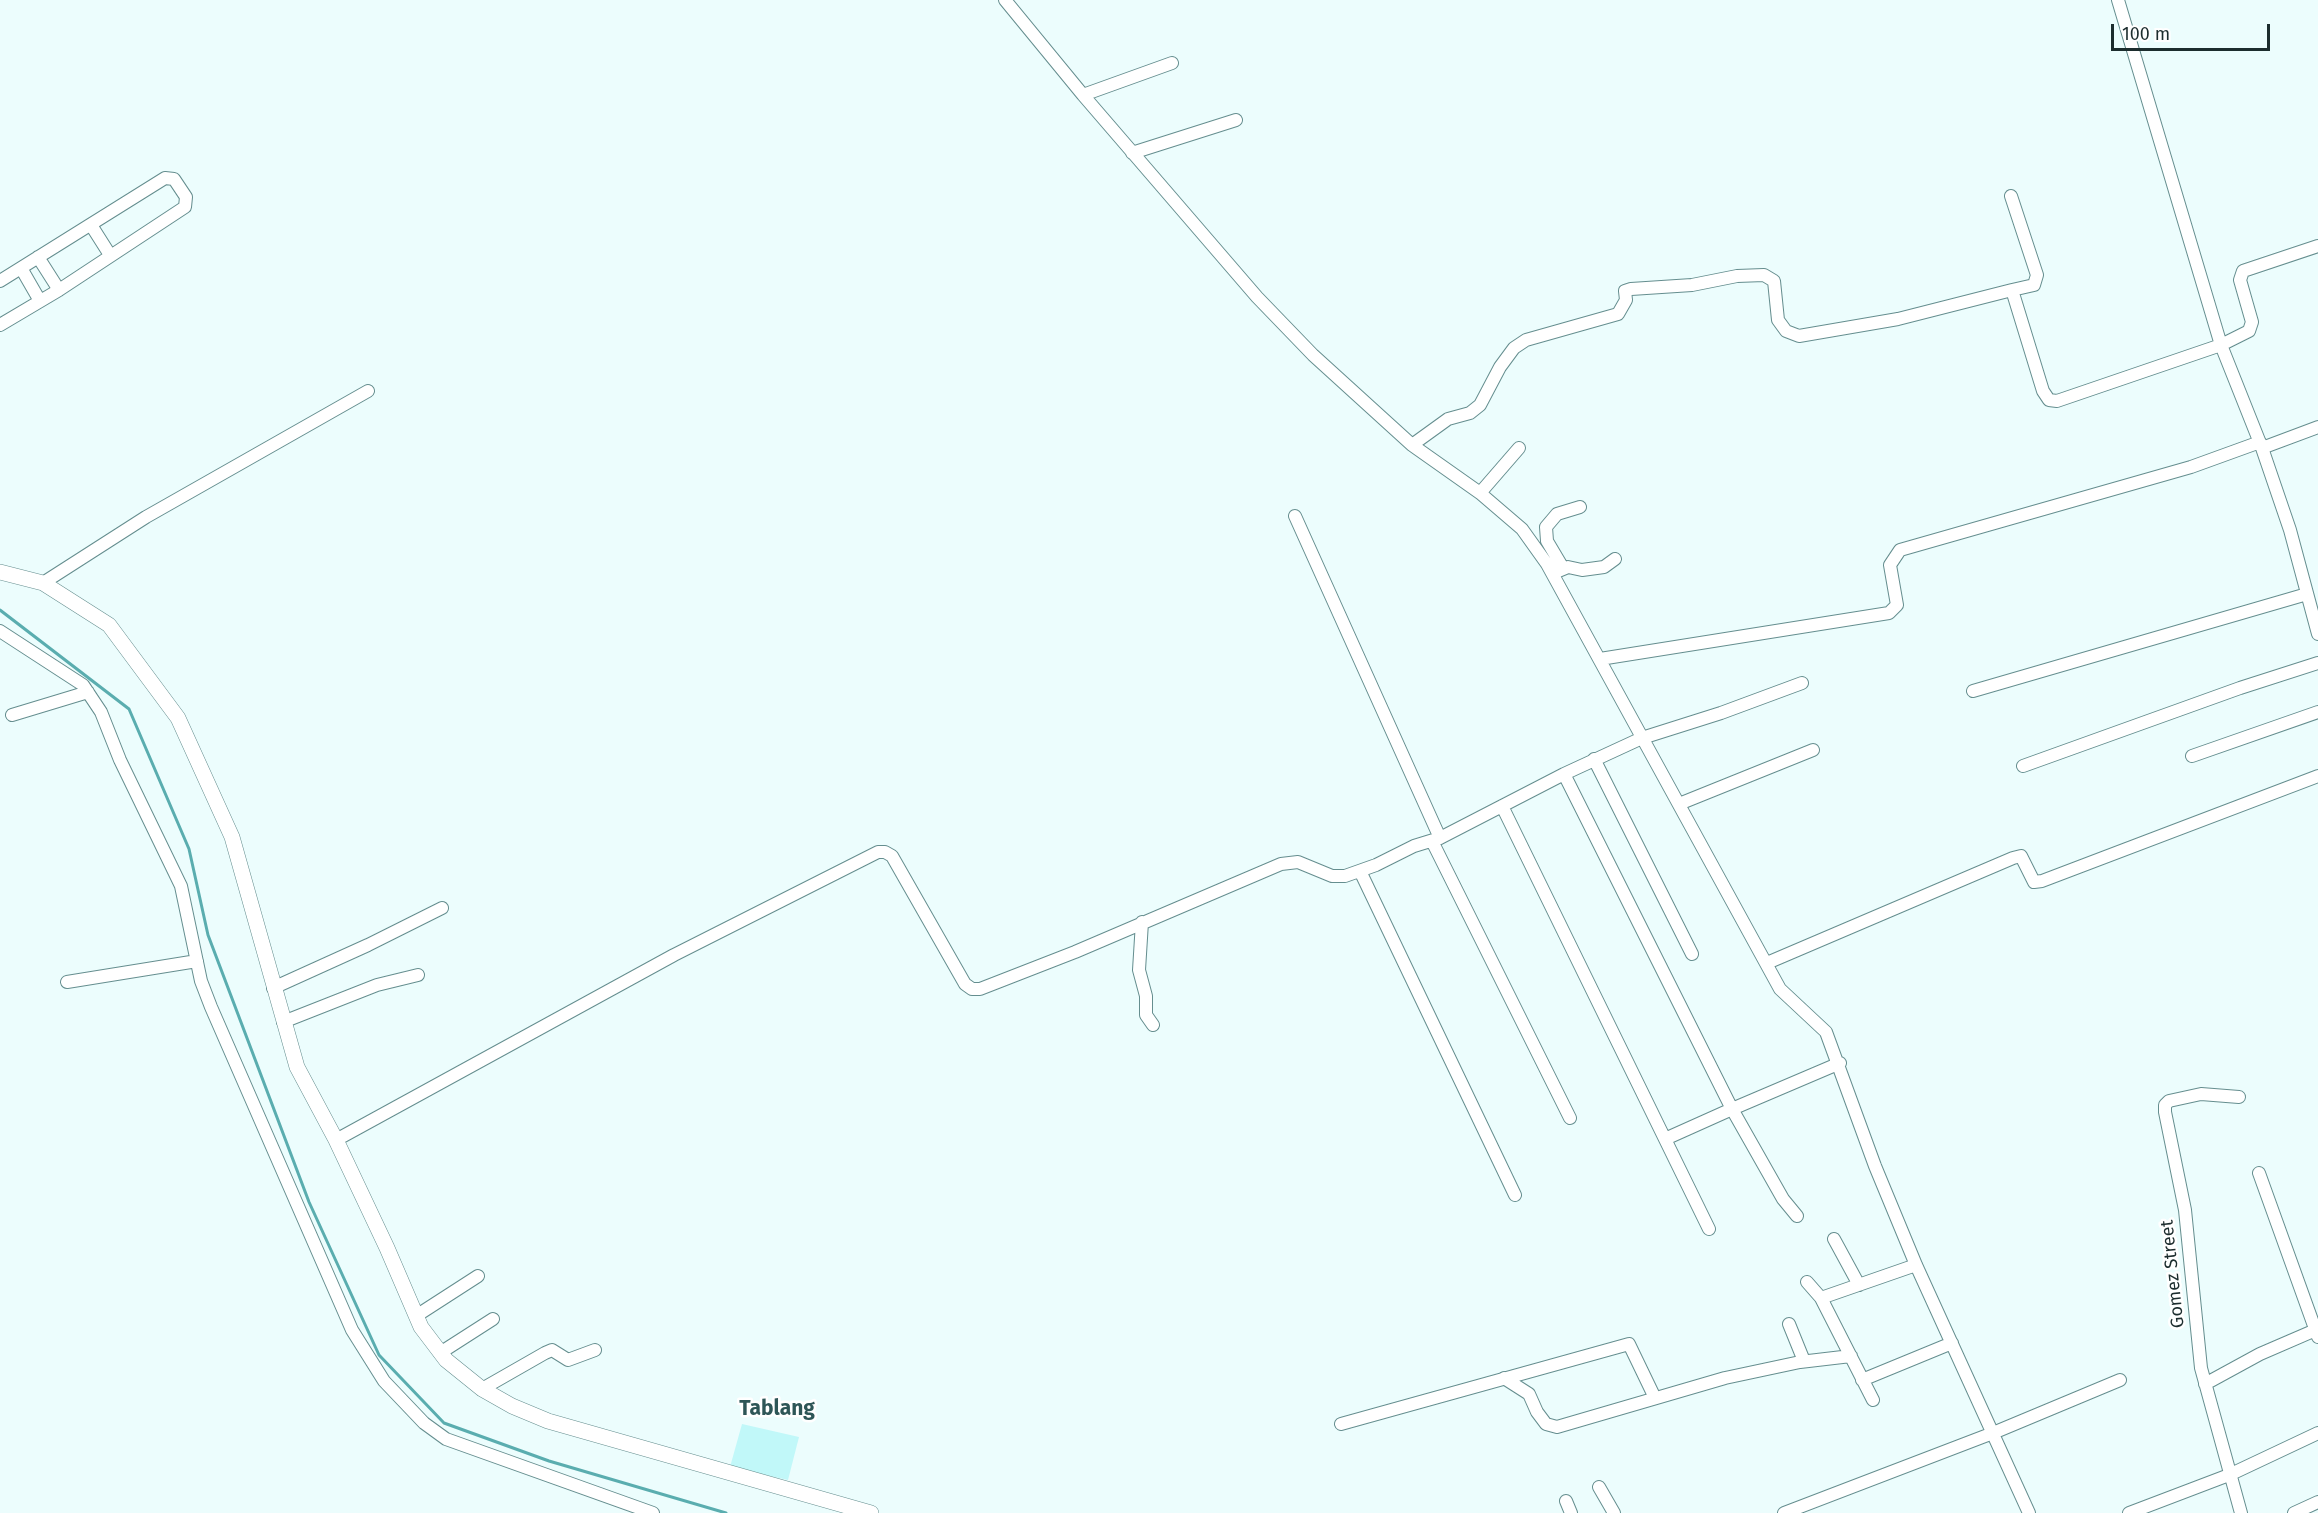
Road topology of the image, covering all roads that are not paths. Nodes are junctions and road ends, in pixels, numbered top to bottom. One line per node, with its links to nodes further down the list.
1 (1005, 0): 4 (street)
2 (2118, 0): 18 (street)
3 (1172, 63): 4 (street)
4 (1083, 95): 6 (street)
5 (1236, 120): 6 (street)
6 (1132, 153): 21 (street)
7 (2011, 196): 15 (street)
8 (91, 225): 10 (street); 10 (street); 11 (street)
9 (2318, 246): 18 (street)
10 (110, 255): 14 (street)
11 (38, 257): 12 (street); 14 (street)
12 (21, 268): 13 (street); 16 (street)
13 (0, 281)
14 (59, 290): 16 (street)
15 (2012, 290): 18 (street); 21 (street)
16 (40, 301): 17 (street)
17 (0, 325)
18 (2221, 345): 22 (street)
19 (368, 391): 30 (street)
20 (2318, 427): 22 (street)
21 (1412, 445): 24 (street)
22 (2261, 445): 31 (street); 34 (street)
23 (1519, 448): 24 (street)
24 (1480, 493): 28 (street)
25 (1580, 507): 28 (street)
26 (1295, 516): 50 (street)
27 (1616, 560): 28 (street)
28 (1558, 571): 34 (street)
29 (0, 572): 30 (street)
30 (43, 583): 59 (street)
31 (2307, 594): 33 (street); 37 (street)
32 (0, 631): 38 (street)
33 (2318, 634)
34 (1600, 659): 41 (street)
35 (2318, 663): 45 (street)
36 (1802, 683): 41 (street)
37 (1973, 691)
38 (88, 692): 40 (street); 55 (street)
39 (2318, 712): 43 (street)
40 (12, 715)
41 (1642, 738): 44 (street); 48 (street)
42 (1813, 750): 48 (street)
43 (2192, 756)
44 (1594, 759): 46 (street); 54 (street)
45 (2023, 766)
46 (1563, 774): 49 (street); 64 (street)
47 (2318, 776): 56 (street)
48 (1679, 804): 56 (street)
49 (1502, 806): 50 (street); 66 (street)
50 (1436, 839): 51 (street); 65 (street)
51 (1360, 871): 53 (street); 69 (street)
52 (442, 908): 59 (street)
53 (1142, 922): 61 (street); 67 (street)
54 (1692, 954)
55 (197, 961): 58 (street); 102 (street)
56 (1767, 963): 62 (street)
57 (418, 975): 60 (street)
58 (68, 982)
59 (273, 988): 60 (street)
60 (284, 1022): 67 (street)
61 (1153, 1025)
62 (1840, 1063): 64 (street); 73 (street)
63 (2239, 1097): 90 (street, Gomez Street)
64 (1732, 1108): 66 (street); 70 (street)
65 (1570, 1118)
66 (1665, 1139): 71 (street)
67 (336, 1140): 78 (street)
68 (2259, 1173): 81 (street)
69 (1515, 1195)
70 (1797, 1216)
71 (1709, 1229)
72 (1834, 1239): 76 (street)
73 (1916, 1265): 76 (street); 82 (street)
74 (478, 1276): 78 (street)
75 (1807, 1282): 77 (street)
76 (1858, 1285): 77 (street)
77 (1821, 1298): 85 (street)
78 (416, 1317): 84 (street)
79 (493, 1319): 84 (street)
80 (1789, 1324): 86 (street)
81 (2317, 1332): 90 (street)
82 (1952, 1343): 88 (street); 95 (street)
83 (595, 1350): 91 (street)
84 (440, 1353): 91 (street)
85 (1851, 1356): 86 (street); 88 (street)
86 (1804, 1361): 92 (street)
87 (1503, 1378): 92 (street); 92 (street); 94 (street)
88 (1863, 1380): 93 (street)
89 (2121, 1380): 95 (street)
90 (2205, 1384): 97 (street, Gomez Street)
91 (482, 1389): 103 (street)
92 (1655, 1398)
93 (1873, 1400)
94 (1341, 1424)
95 (1993, 1433): 101 (street); 104 (street)
96 (2318, 1433): 97 (street)
97 (2229, 1475): 105 (street); 106 (street, Gomez Street)
98 (1599, 1487): 100 (street)
99 (2318, 1502): 107 (street)
100 (1612, 1512)
101 (2026, 1512)
102 (653, 1513)
103 (871, 1513)
104 (1784, 1513)
105 (2129, 1513)
106 (2241, 1513)
107 (2294, 1513)

